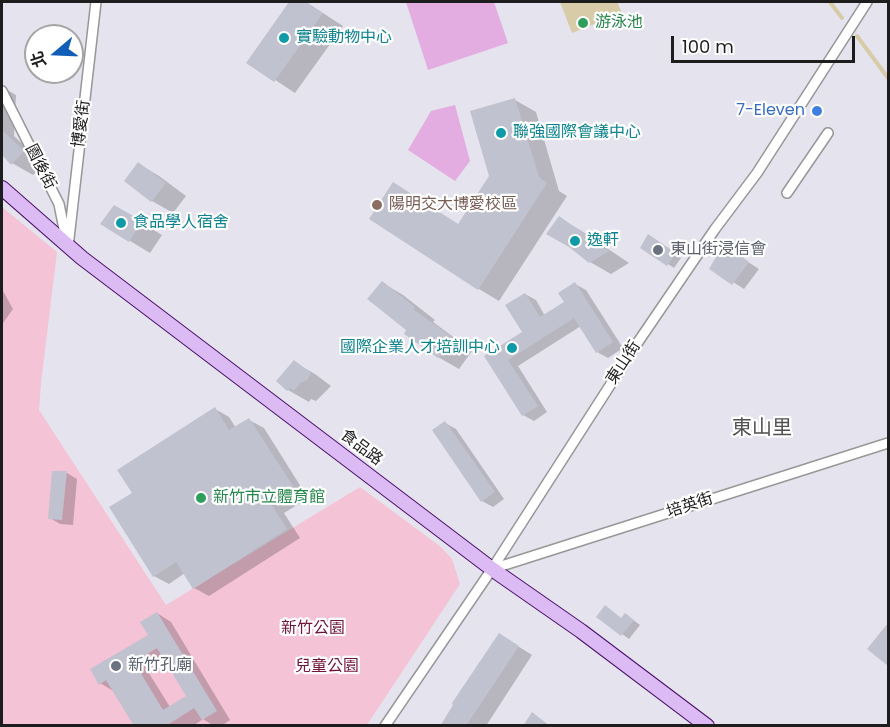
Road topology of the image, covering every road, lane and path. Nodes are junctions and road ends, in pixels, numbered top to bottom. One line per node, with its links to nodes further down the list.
1 (96, 2): 7 (street, 博愛街)
2 (867, 2): 9 (street, 東山街)
3 (2, 91): 7 (street, 園後街)
4 (828, 133): 6 (street)
5 (2, 188): 7 (street, 食品路)
6 (787, 193)
7 (68, 247): 9 (street, 食品路)
8 (888, 443): 9 (street, 培英街)
9 (492, 569): 10 (street, 東山街); 11 (street, 食品路)
10 (385, 726)
11 (707, 726)

